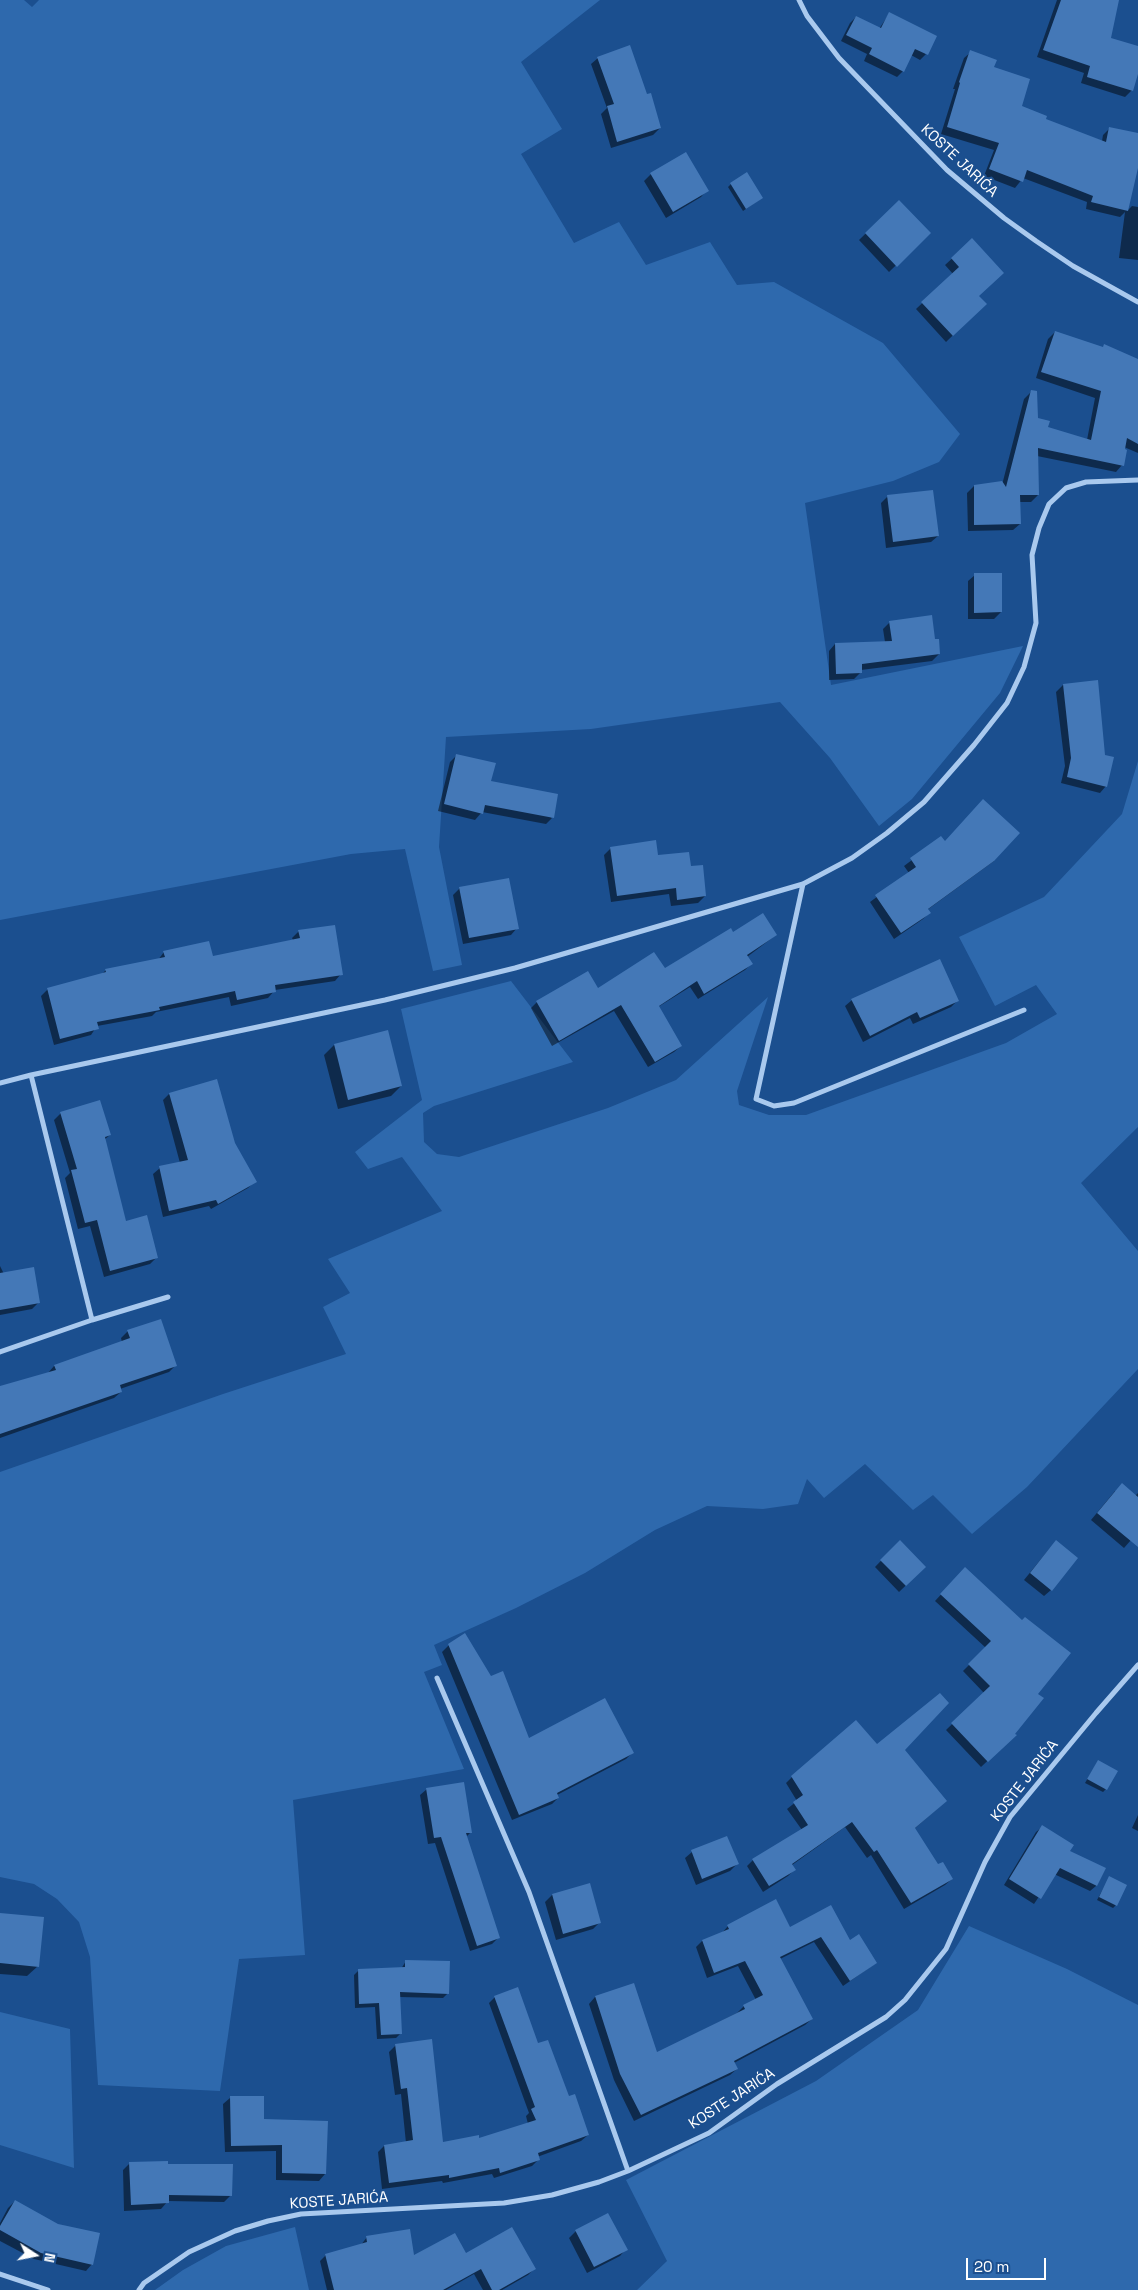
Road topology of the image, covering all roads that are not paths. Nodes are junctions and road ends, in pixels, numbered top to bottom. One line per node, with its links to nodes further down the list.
1 (799, 0): 2 (street, KOSTE JARIĆA)
2 (1138, 302)
3 (1138, 480): 4 (street)
4 (803, 884): 5 (street); 6 (street)
5 (1024, 1010)
6 (31, 1075): 7 (street); 9 (street)
7 (0, 1083)
8 (168, 1297): 9 (street)
9 (92, 1320): 10 (street)
10 (0, 1352)
11 (1138, 1665): 13 (street, KOSTE JARIĆA)
12 (437, 1678): 13 (street)
13 (628, 2171): 16 (street, KOSTE JARIĆA)
14 (0, 2274): 15 (street)
15 (48, 2290)
16 (139, 2290)

